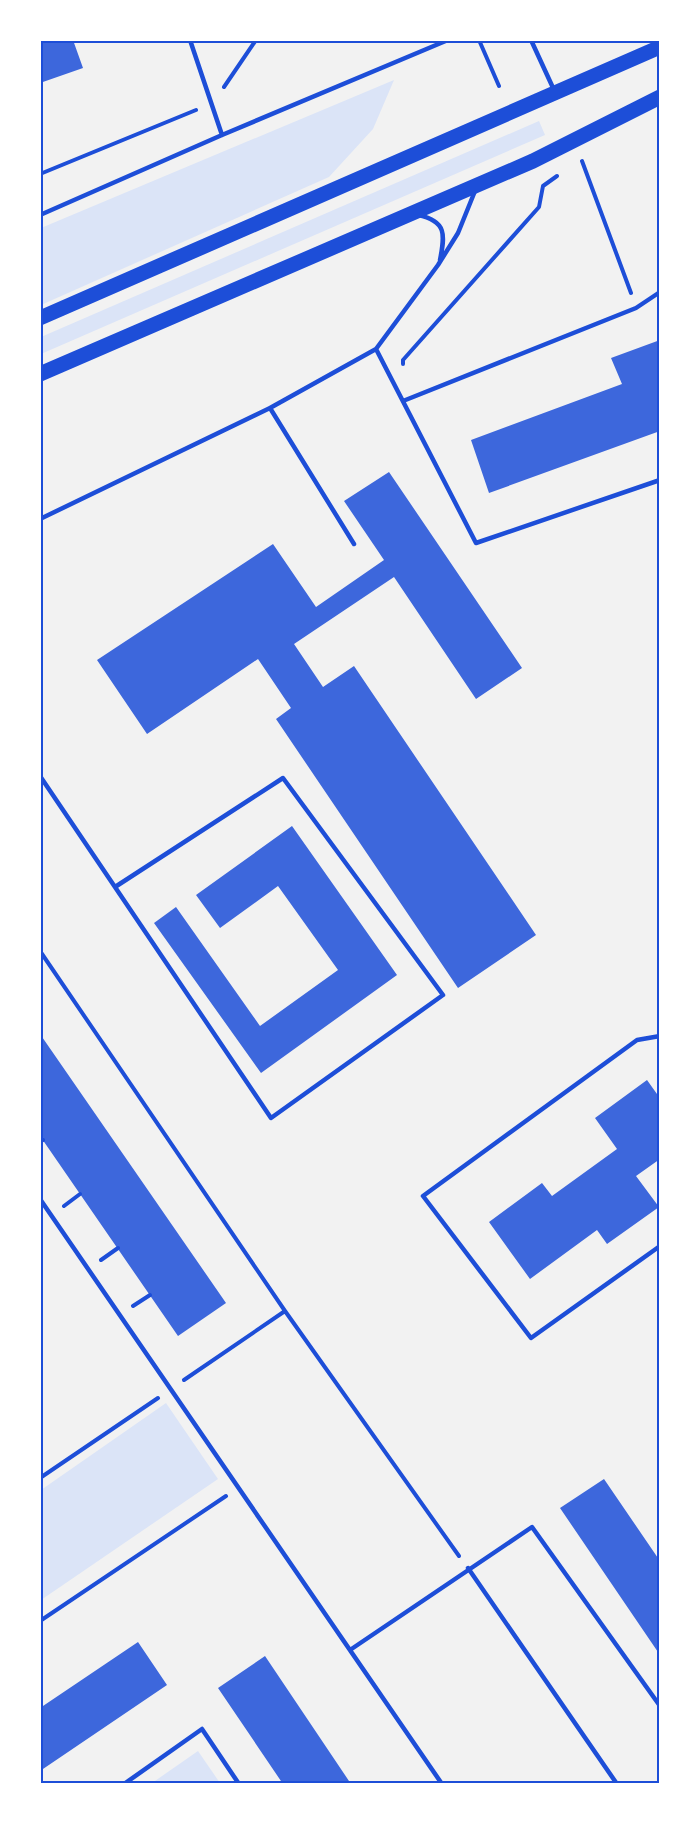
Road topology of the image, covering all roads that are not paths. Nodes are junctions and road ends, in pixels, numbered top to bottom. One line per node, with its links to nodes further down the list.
1 (190, 40): 7 (lane)
2 (448, 40): 7 (lane)
3 (531, 40): 5 (lane)
4 (660, 48): 5 (main road)
5 (555, 93): 13 (main road)
6 (660, 97): 8 (main road)
7 (222, 135): 10 (lane)
8 (477, 185): 9 (main road); 11 (lane)
9 (412, 214): 11 (lane); 15 (main road)
10 (40, 215)
11 (438, 265): 14 (lane)
12 (660, 292): 16 (lane)
13 (40, 318)
14 (375, 349): 16 (lane); 17 (lane)
15 (40, 374)
16 (403, 401): 18 (lane)
17 (270, 408): 19 (lane); 20 (lane)
18 (660, 480)
19 (40, 519)
20 (354, 544)
21 (40, 776): 22 (lane)
22 (115, 887): 22 (lane)
23 (660, 1036): 25 (lane)
24 (40, 1199): 27 (lane)
25 (660, 1246)
26 (468, 1568): 27 (lane); 28 (lane); 32 (lane)
27 (350, 1650): 31 (lane)
28 (660, 1706)
29 (124, 1784): 30 (lane)
30 (239, 1784)
31 (442, 1784)
32 (617, 1784)

